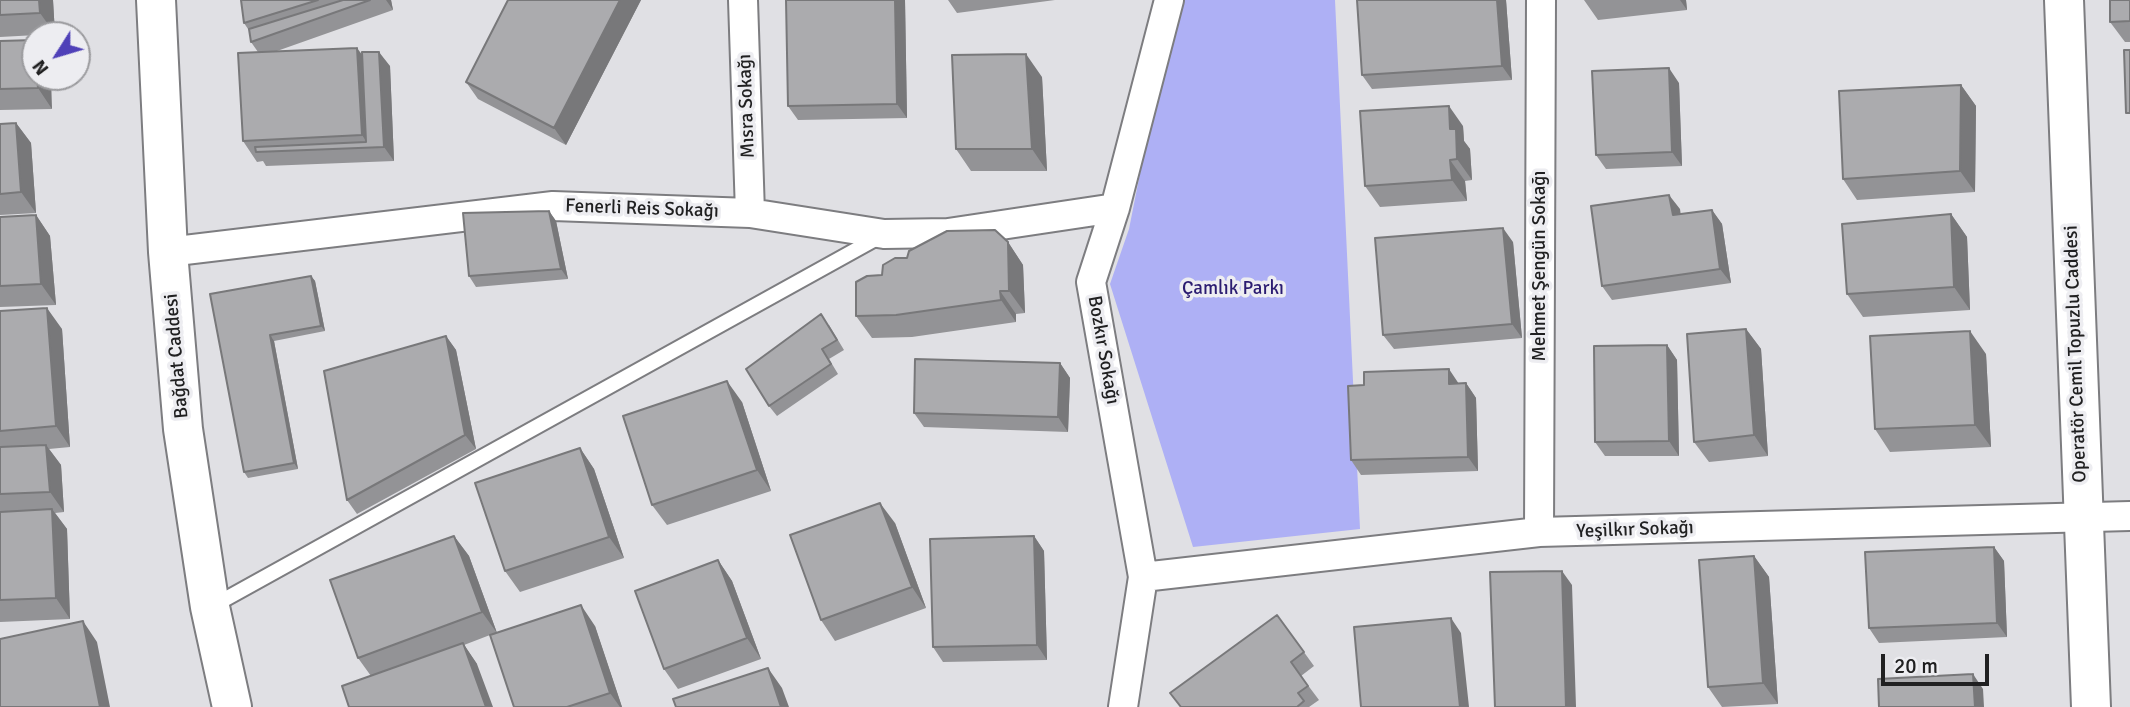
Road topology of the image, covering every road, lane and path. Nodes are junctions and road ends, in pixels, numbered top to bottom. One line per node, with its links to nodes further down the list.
1 (156, 0): 9 (main road, Bağdat Caddesi)
2 (743, 0): 7 (street, Mısra Sokağı)
3 (1169, 0): 6 (street, Bozkır Sokağı)
4 (1541, 0): 12 (street, Mehmet Şengün Sokağı)
5 (2064, 0): 11 (main road, Operatör Cemil Topuzlu Caddesi)
6 (1115, 208): 8 (street, Fenerli Reis Sokağı); 13 (street, Bozkır Sokağı)
7 (750, 213): 8 (street, Fenerli Reis Sokağı); 9 (street, Fenerli Reis Sokağı)
8 (884, 234): 14 (lane)
9 (168, 252): 14 (main road, Bağdat Caddesi)
10 (2130, 516): 11 (street, Yeşilkır Sokağı)
11 (2081, 517): 12 (street, Yeşilkır Sokağı); 17 (main road, Operatör Cemil Topuzlu Caddesi)
12 (1539, 532): 13 (street, Yeşilkır Sokağı)
13 (1143, 577): 16 (street, Bozkır Sokağı)
14 (210, 607): 15 (main road, Bağdat Caddesi)
15 (232, 707)
16 (1123, 707)
17 (2091, 707)

